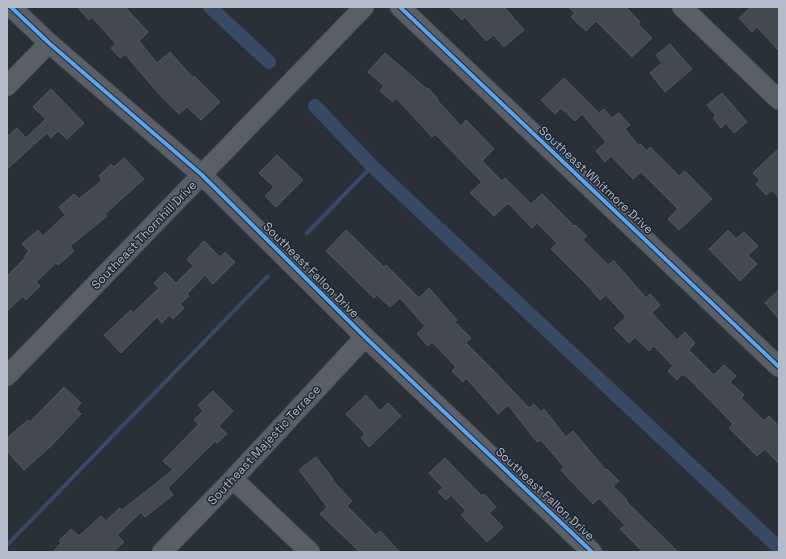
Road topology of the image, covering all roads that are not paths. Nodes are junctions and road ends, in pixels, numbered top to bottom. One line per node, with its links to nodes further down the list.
1 (11, 7): 5 (street, Southeast Fallon Drive)
2 (364, 7): 8 (street, Southeast Thornhill Drive)
3 (400, 7): 10 (street, Southeast Whitmore Drive)
4 (682, 7): 7 (street)
5 (49, 43): 6 (street); 8 (street, Southeast Fallon Drive)
6 (7, 86)
7 (779, 100)
8 (202, 175): 9 (street, Southeast Fallon Drive); 11 (street, Southeast Thornhill Drive)
9 (365, 338): 12 (street, Southeast Majestic Terrace); 15 (street, Southeast Fallon Drive)
10 (779, 367)
11 (7, 376)
12 (233, 479): 13 (street, Southeast Majestic Terrace); 14 (street)
13 (162, 552)
14 (310, 552)
15 (592, 552)

